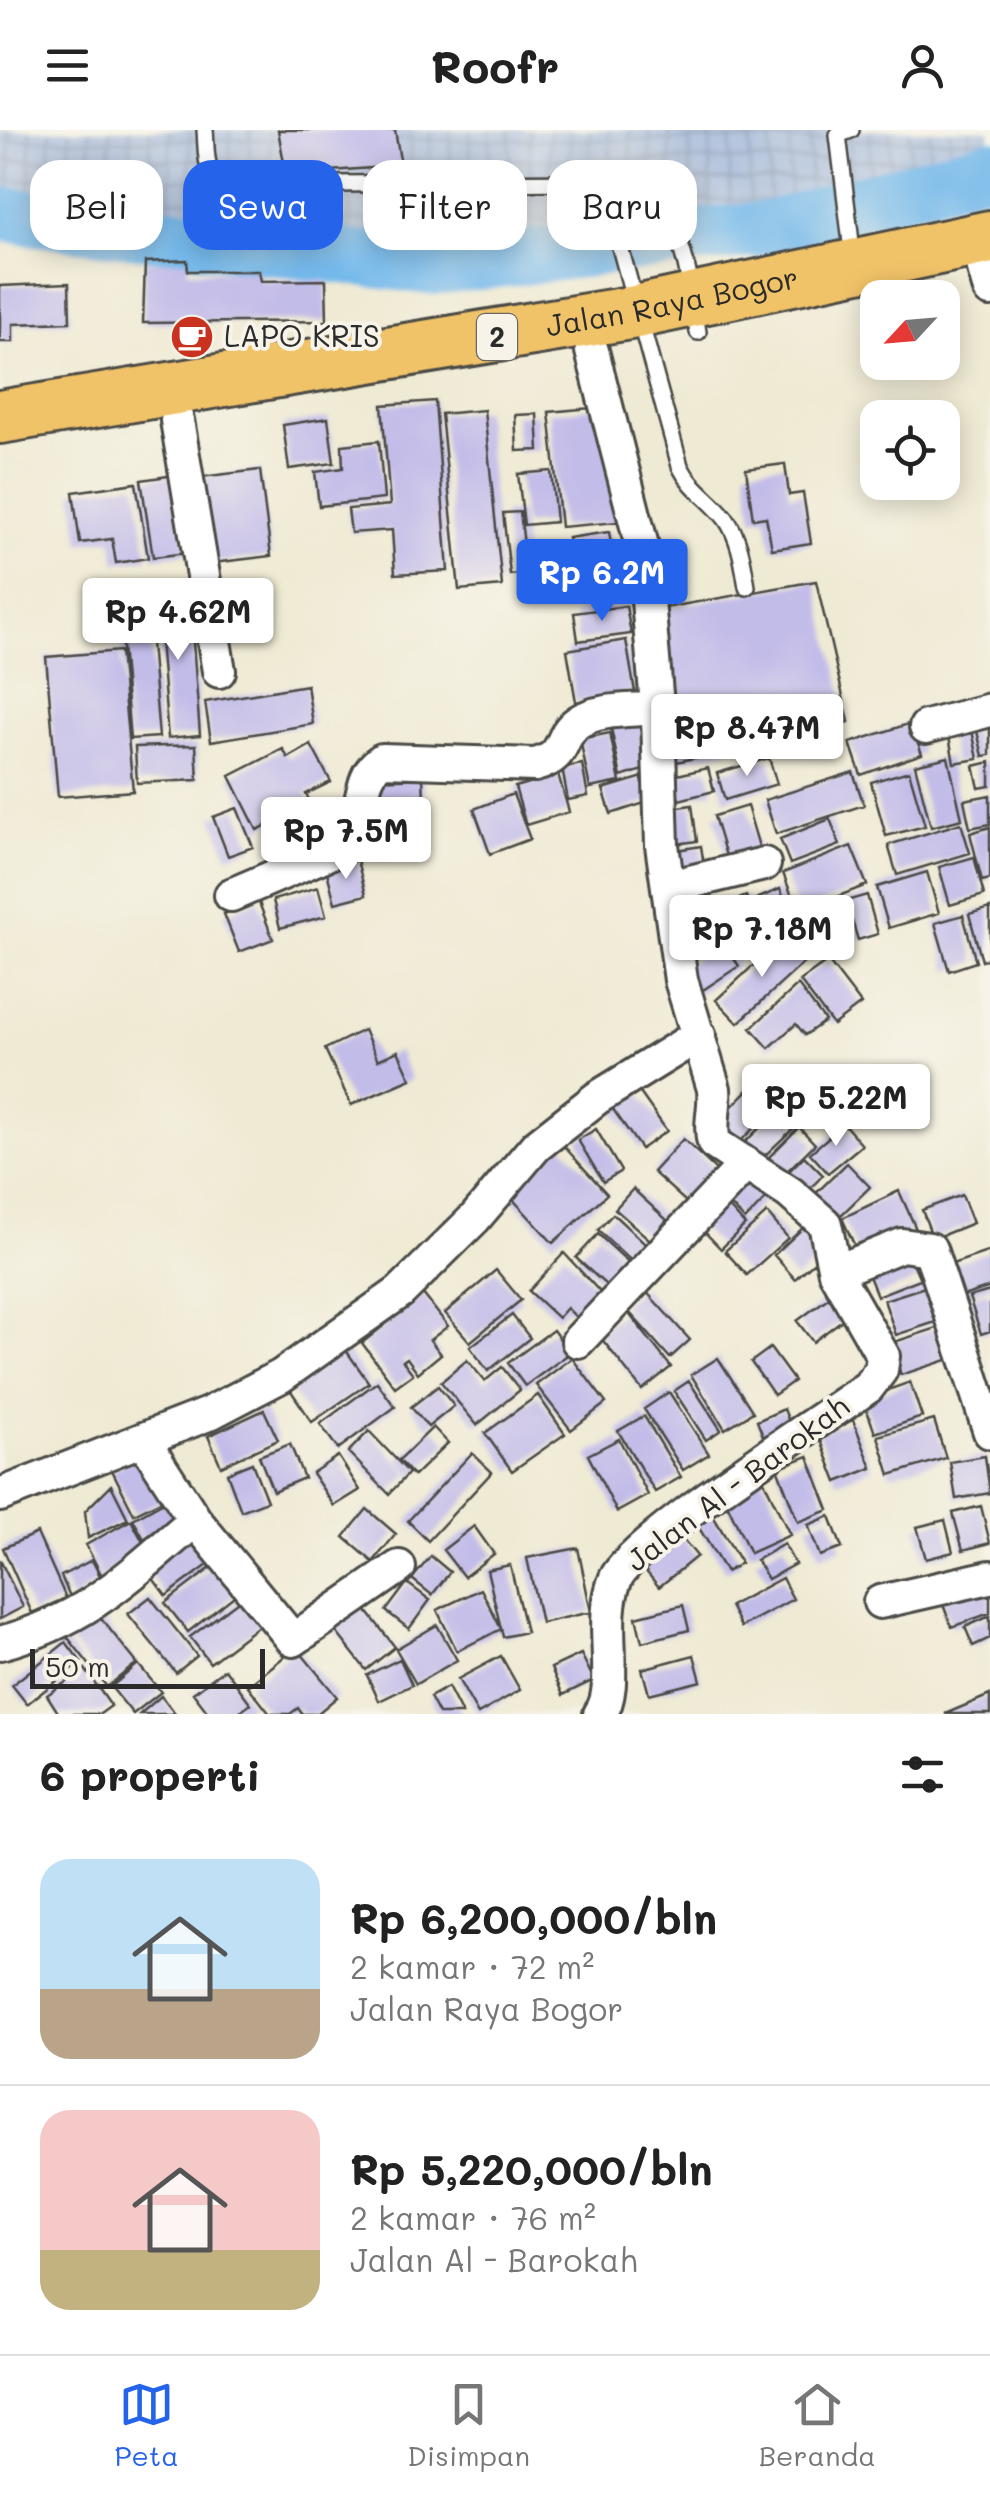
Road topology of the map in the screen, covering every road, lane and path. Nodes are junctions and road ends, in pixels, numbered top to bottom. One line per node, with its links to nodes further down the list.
1 (205, 130): 3 (lane)
2 (842, 132): 6 (lane)
3 (547, 182)
4 (622, 250): 9 (lane)
5 (680, 250): 8 (lane)
6 (852, 253): 7 (highway, Jalan Raya Bogor / 2); 8 (highway, Jalan Raya Bogor / 2)
7 (989, 266): 8 (highway, Jalan Raya Bogor / 2)
8 (693, 305): 9 (highway, Jalan Raya Bogor / 2)
9 (637, 317): 10 (highway, Jalan Raya Bogor / 2); 11 (highway, Jalan Raya Bogor / 2); 14 (lane)
10 (592, 350): 12 (highway, Jalan Raya Bogor / 2); 16 (street, Jalan Al - Barokah)
11 (0, 416)
12 (177, 420): 13 (highway, Jalan Raya Bogor / 2); 15 (street)
13 (0, 448)
14 (747, 587)
15 (219, 671)
16 (657, 708): 20 (street, Jalan Al - Barokah); 21 (street)
17 (990, 710): 18 (street)
18 (926, 727)
19 (764, 864): 20 (street)
20 (669, 887): 22 (street, Jalan Al - Barokah)
21 (231, 895)
22 (699, 1035): 23 (street, Jalan Al - Barokah); 27 (street)
23 (744, 1166): 24 (street, Jalan Al - Barokah); 25 (street)
24 (835, 1272): 26 (street); 34 (street, Jalan Al - Barokah)
25 (578, 1341)
26 (990, 1432)
27 (144, 1441): 28 (street); 29 (street)
28 (0, 1495)
29 (195, 1520): 30 (street); 33 (street)
30 (399, 1567)
31 (990, 1577): 32 (street)
32 (880, 1602)
33 (0, 1644)
34 (600, 1714)

